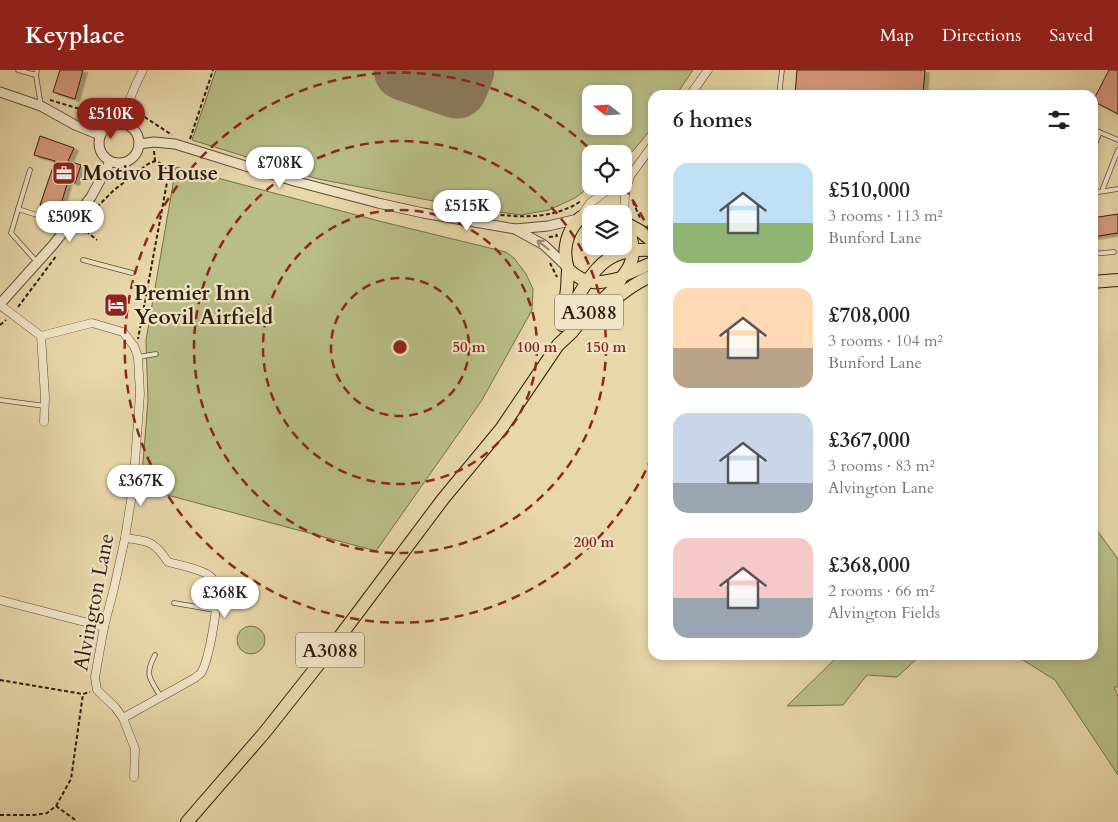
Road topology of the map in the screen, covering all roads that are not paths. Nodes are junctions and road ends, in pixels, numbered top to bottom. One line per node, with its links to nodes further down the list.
1 (18, 70): 6 (lane)
2 (37, 70): 6 (lane)
3 (143, 70): 11 (street)
4 (708, 70): 7 (street)
5 (782, 70): 8 (lane)
6 (36, 76): 10 (lane)
7 (696, 90)
8 (780, 90)
9 (0, 92): 10 (street)
10 (40, 101): 13 (street)
11 (122, 123): 13 (street); 16 (street)
12 (1100, 132): 14 (lane); 15 (lane)
13 (100, 135): 19 (street)
14 (1098, 137)
15 (1118, 140)
16 (139, 144): 19 (street); 32 (street)
17 (1118, 150): 23 (lane)
18 (648, 151): 21 (street)
19 (110, 162): 40 (street)
20 (30, 170): 27 (lane)
21 (632, 172)
22 (1118, 189): 23 (lane)
23 (1102, 191): 24 (lane)
24 (1098, 192)
25 (601, 195): 26 (street)
26 (589, 205)
27 (18, 209): 28 (lane); 40 (lane)
28 (36, 215)
29 (582, 217): 32 (street)
30 (582, 219): 42 (highway)
31 (632, 226): 33 (highway)
32 (515, 229): 42 (street, one-way to 32)
33 (648, 238)
34 (632, 244): 36 (highway)
35 (648, 250): 36 (highway, A3088)
36 (634, 251): 44 (highway); 47 (highway, A3088)
37 (1114, 252): 38 (lane)
38 (1098, 253)
39 (83, 260): 43 (lane)
40 (37, 262): 49 (street)
41 (648, 265): 44 (highway, A3088)
42 (567, 268): 47 (highway); 50 (highway, A3088)
43 (132, 273)
44 (622, 277): 47 (highway); 52 (highway, A3088)
45 (648, 277): 55 (highway)
46 (1118, 280): 48 (highway)
47 (588, 282): 50 (highway, A3088)
48 (1098, 282)
49 (0, 304): 51 (street)
50 (562, 325): 52 (highway, A3088)
51 (41, 336): 54 (street, Alvington Lane); 57 (street)
52 (558, 345): 55 (highway, A3088)
53 (156, 354): 54 (lane)
54 (138, 357): 59 (street, Alvington Lane)
55 (542, 369): 68 (highway, A3088)
56 (0, 400): 57 (lane)
57 (45, 406): 58 (street)
58 (44, 422)
59 (125, 538): 62 (street); 63 (street, Alvington Lane)
60 (0, 600): 63 (street)
61 (174, 603): 62 (lane)
62 (215, 610): 65 (street)
63 (104, 627): 66 (street, Alvington Lane)
64 (155, 655): 65 (lane)
65 (161, 697): 66 (street)
66 (123, 718): 67 (street, Alvington Lane)
67 (134, 777)
68 (186, 822)

